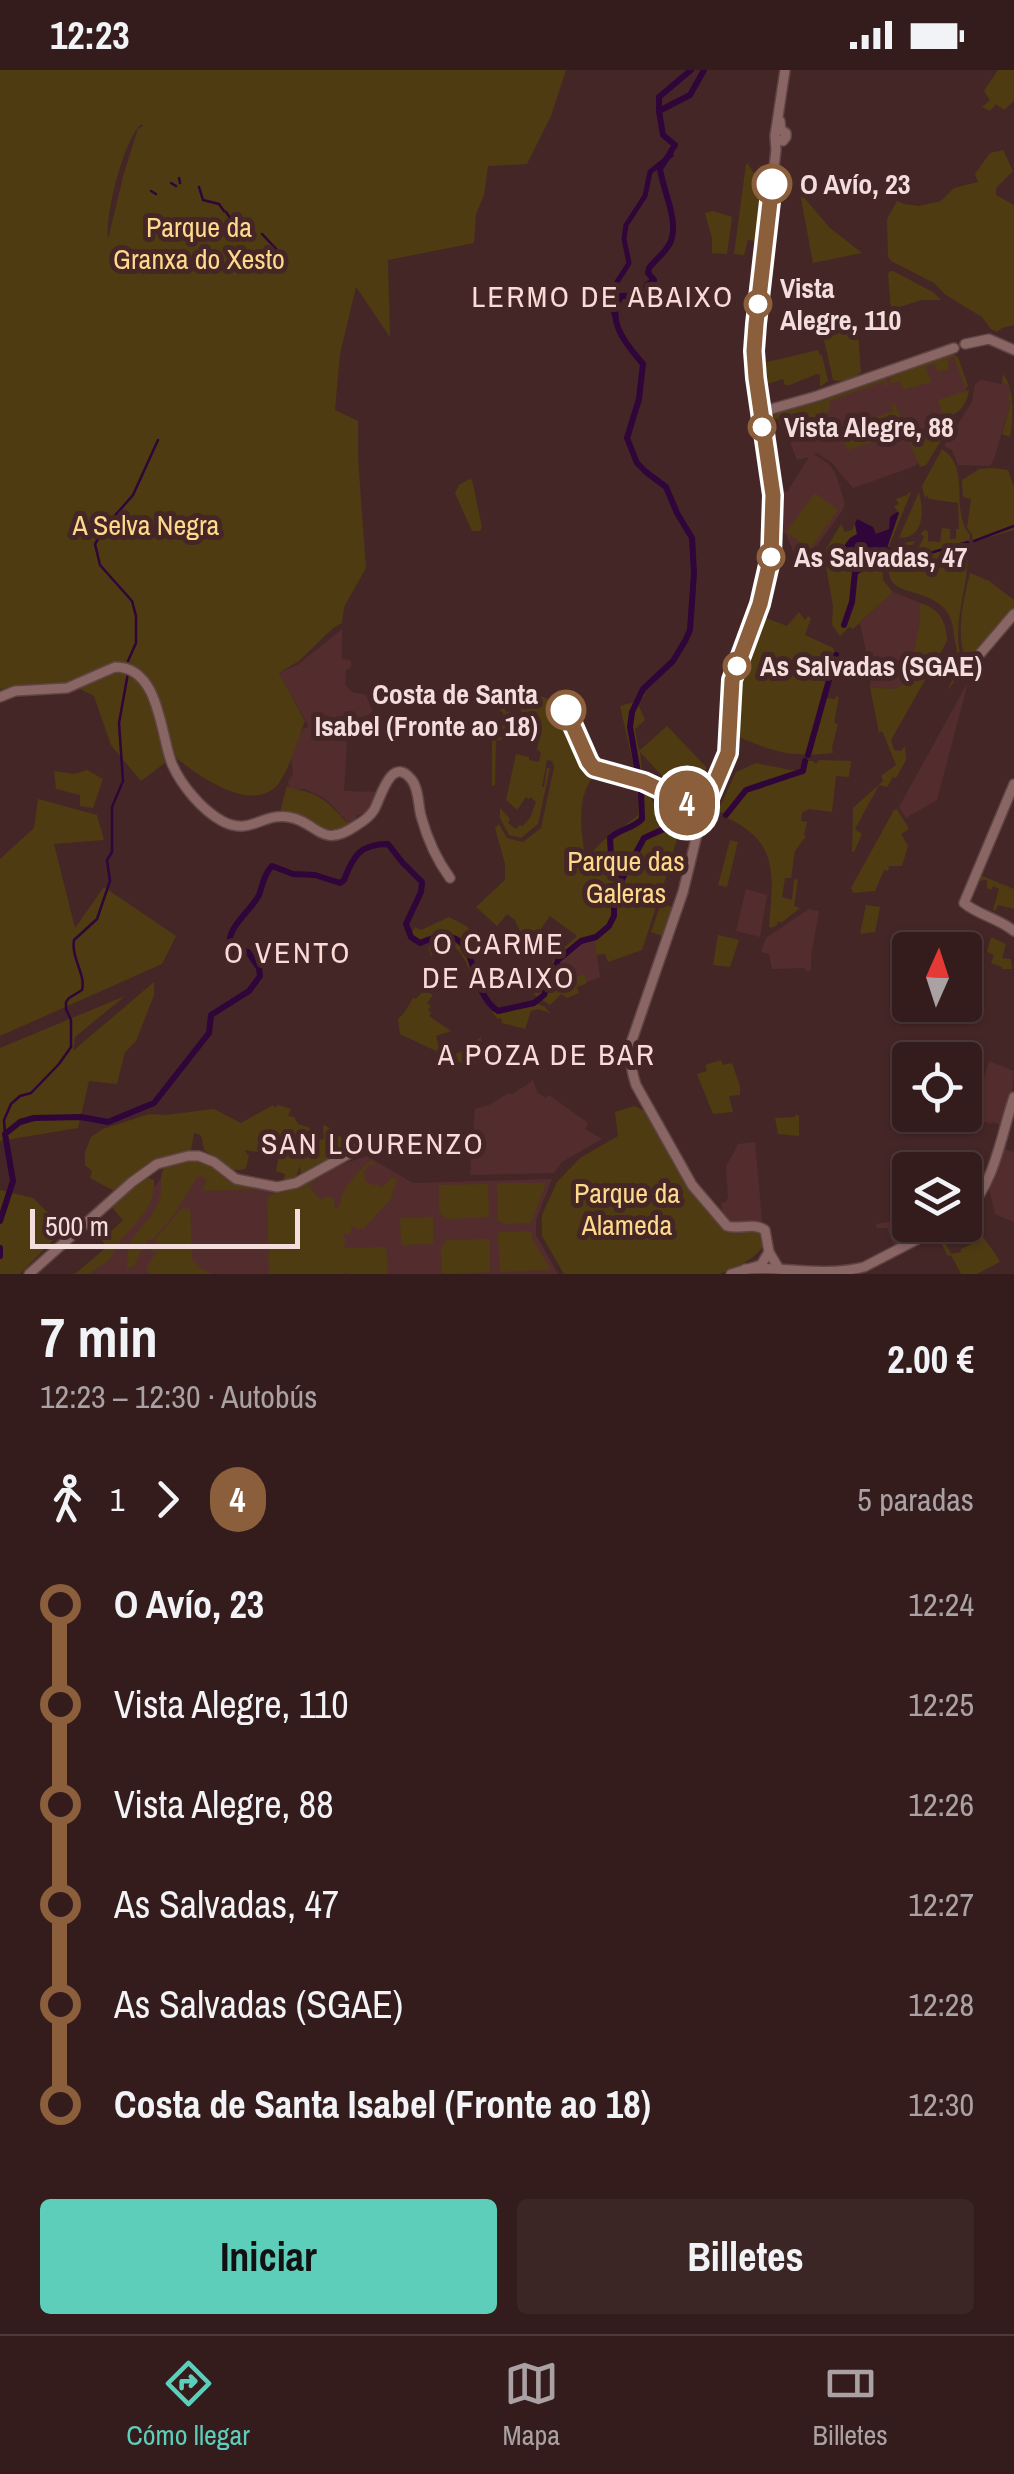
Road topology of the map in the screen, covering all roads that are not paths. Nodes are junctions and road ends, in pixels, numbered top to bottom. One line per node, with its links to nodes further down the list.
1 (786, 70): 3 (street)
2 (1014, 350): 3 (street)
3 (761, 412): 14 (street)
4 (1014, 614): 5 (street)
5 (968, 668)
6 (0, 697): 8 (street)
7 (1014, 784): 9 (street)
8 (450, 878)
9 (1014, 932)
10 (1014, 1097): 12 (street)
11 (363, 1146): 17 (street)
12 (982, 1188)
13 (913, 1242): 16 (street)
14 (770, 1259): 15 (street); 15 (street); 18 (street)
15 (740, 1270)
16 (852, 1273): 18 (street)
17 (29, 1274)
18 (834, 1274)

